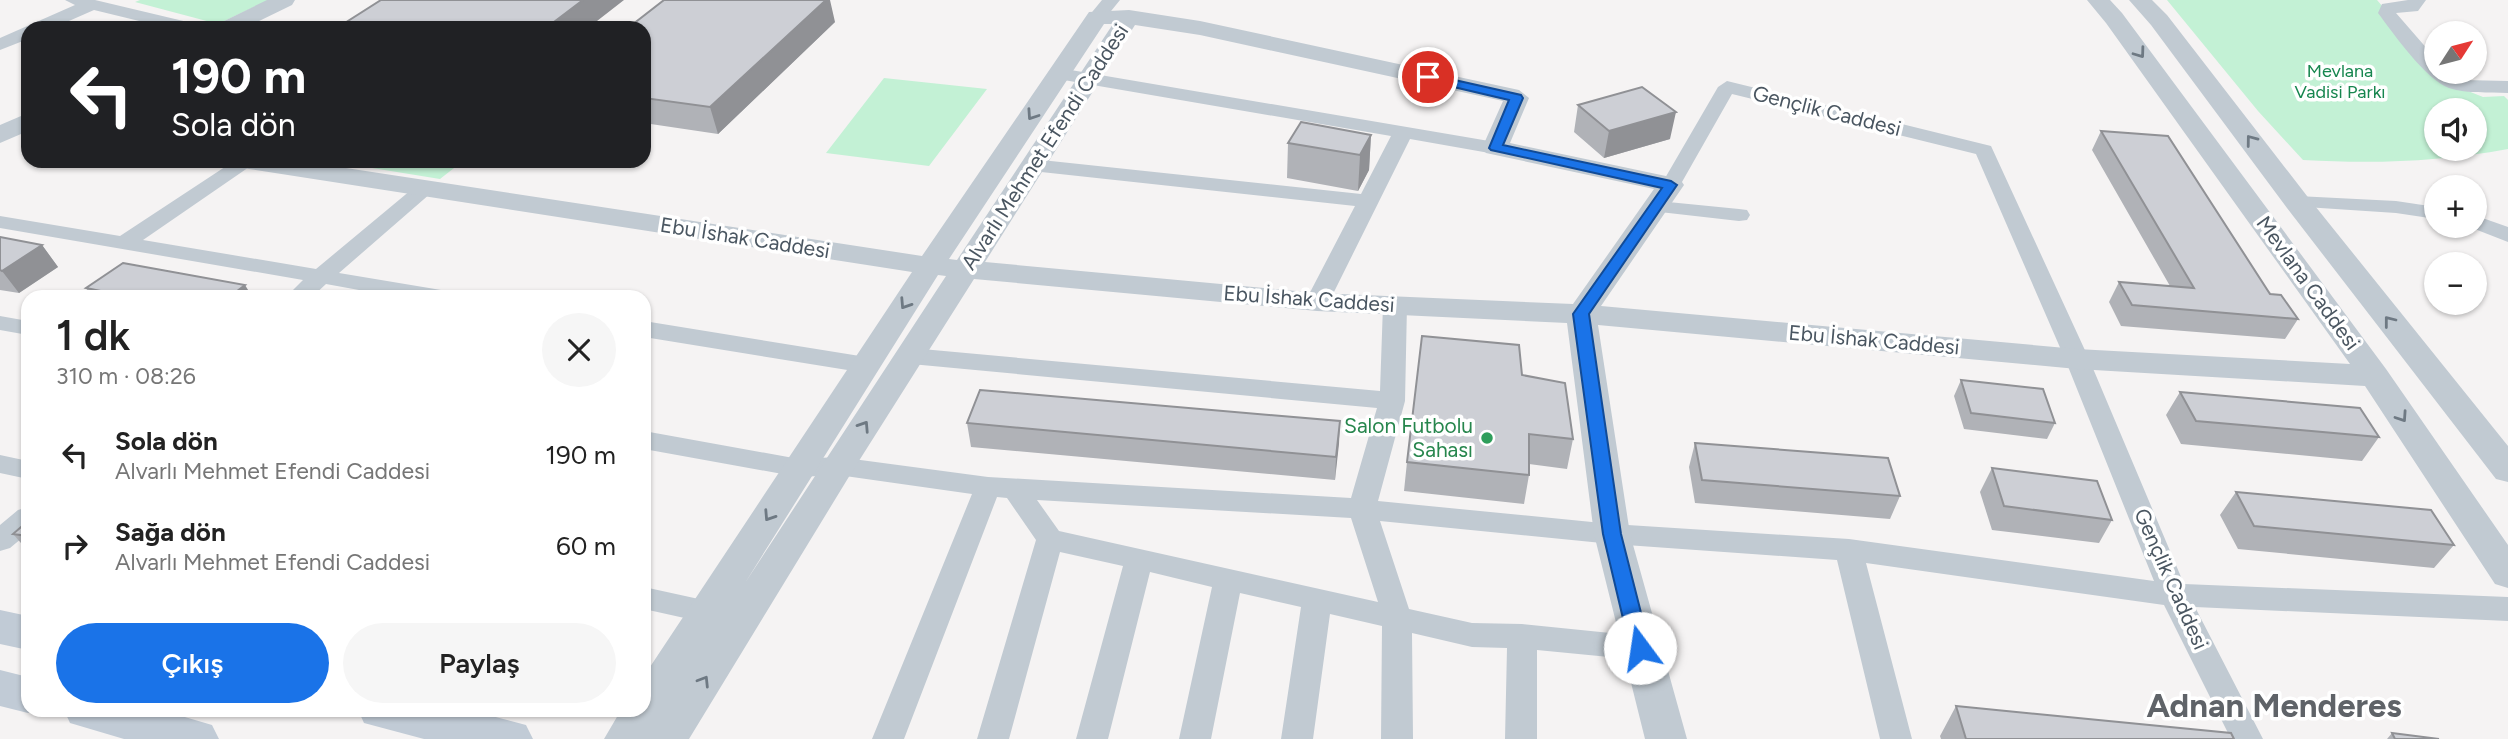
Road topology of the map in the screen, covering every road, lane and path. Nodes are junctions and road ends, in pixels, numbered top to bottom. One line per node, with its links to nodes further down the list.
1 (131, 0): 5 (street)
2 (284, 0): 11 (street)
3 (2417, 0): 14 (street)
4 (82, 2): 5 (street); 9 (street)
5 (114, 8): 10 (street)
6 (2106, 9): 7 (street); 48 (street, Mevlana Caddesi, one-way to 48)
7 (2149, 10): 27 (street, Mevlana Caddesi, one-way to 7)
8 (1112, 11): 15 (street, Alvarlı Mehmet Efendi Caddesi); 20 (street, Alvarlı Mehmet Efendi Caddesi)
9 (50, 21)
10 (163, 21)
11 (242, 21)
12 (21, 36): 13 (street)
13 (0, 45)
14 (2424, 57)
15 (1073, 76): 19 (street); 21 (street, Alvarlı Mehmet Efendi Caddesi); 34 (street, one-way to 34)
16 (2459, 84): 17 (street)
17 (2501, 86): 18 (street)
18 (2508, 100)
19 (1404, 131): 20 (street); 26 (street)
20 (1495, 148): 25 (street)
21 (1032, 164): 26 (street); 35 (street, Alvarlı Mehmet Efendi Caddesi)
22 (238, 168): 33 (street)
23 (293, 168): 24 (street, Ebu İshak Caddesi)
24 (424, 189): 34 (street, Ebu İshak Caddesi); 36 (street)
25 (1664, 196): 29 (street); 41 (street, Gençlik Caddesi); 46 (street, Gençlik Caddesi)
26 (1368, 201): 39 (street)
27 (2297, 202): 28 (street); 55 (street, Mevlana Caddesi, one-way to 27)
28 (2424, 211)
29 (1740, 215)
30 (0, 222): 33 (street)
31 (2487, 226): 32 (street)
32 (2508, 234)
33 (125, 242): 36 (street)
34 (930, 266): 35 (street, Ebu İshak Caddesi); 47 (street, one-way to 47)
35 (968, 268): 39 (street, Ebu İshak Caddesi); 45 (street, Alvarlı Mehmet Efendi Caddesi)
36 (321, 277): 37 (street); 38 (street)
37 (306, 290)
38 (399, 290)
39 (1317, 302): 40 (street, Ebu İshak Caddesi)
40 (1395, 305): 41 (street, Ebu İshak Caddesi); 49 (street)
41 (1581, 314): 46 (street, Ebu İshak Caddesi); 59 (street)
42 (0, 323): 43 (street)
43 (21, 327)
44 (651, 330): 47 (street)
45 (911, 356): 49 (street); 52 (street, Alvarlı Mehmet Efendi Caddesi, one-way to 45)
46 (2077, 359): 48 (street, Ebu İshak Caddesi); 66 (street, Gençlik Caddesi)
47 (866, 365): 54 (street)
48 (2375, 376): 64 (street, Mevlana Caddesi, one-way to 64)
49 (1392, 401): 57 (street)
50 (651, 441): 54 (street)
51 (0, 464): 53 (street)
52 (838, 466): 54 (street); 56 (street); 85 (street, Alvarlı Mehmet Efendi Caddesi, one-way to 52)
53 (21, 468)
54 (799, 468): 70 (street, one-way to 70)
55 (2508, 470)
56 (1002, 488): 57 (street); 60 (street); 86 (street)
57 (1362, 509): 59 (street); 71 (street)
58 (21, 523): 61 (street)
59 (1612, 534): 62 (street); 75 (street)
60 (1050, 539): 63 (street); 87 (street)
61 (0, 541)
62 (1849, 550): 66 (street); 94 (street)
63 (1139, 559): 65 (street); 88 (street)
64 (2508, 574)
65 (1228, 579): 68 (street); 89 (street)
66 (2174, 594): 69 (street); 95 (street, Gençlik Caddesi)
67 (651, 599): 70 (street)
68 (1317, 599): 71 (street); 90 (street)
69 (2508, 609)
70 (707, 611): 78 (street)
71 (1397, 617): 74 (street); 91 (street)
72 (0, 627): 73 (main road)
73 (21, 632)
74 (1522, 636): 75 (street); 92 (street)
75 (1640, 648): 93 (street)
76 (0, 688): 77 (main road)
77 (21, 693)
78 (651, 699)
79 (113, 717): 82 (main road)
80 (411, 717): 83 (main road)
81 (639, 717): 84 (street)
82 (196, 739)
83 (510, 739)
84 (625, 739)
85 (667, 739)
86 (888, 739)
87 (993, 739)
88 (1092, 739)
89 (1195, 739)
90 (1297, 739)
91 (1397, 739)
92 (1521, 739)
93 (1666, 739)
94 (1896, 739)
95 (2247, 739)

